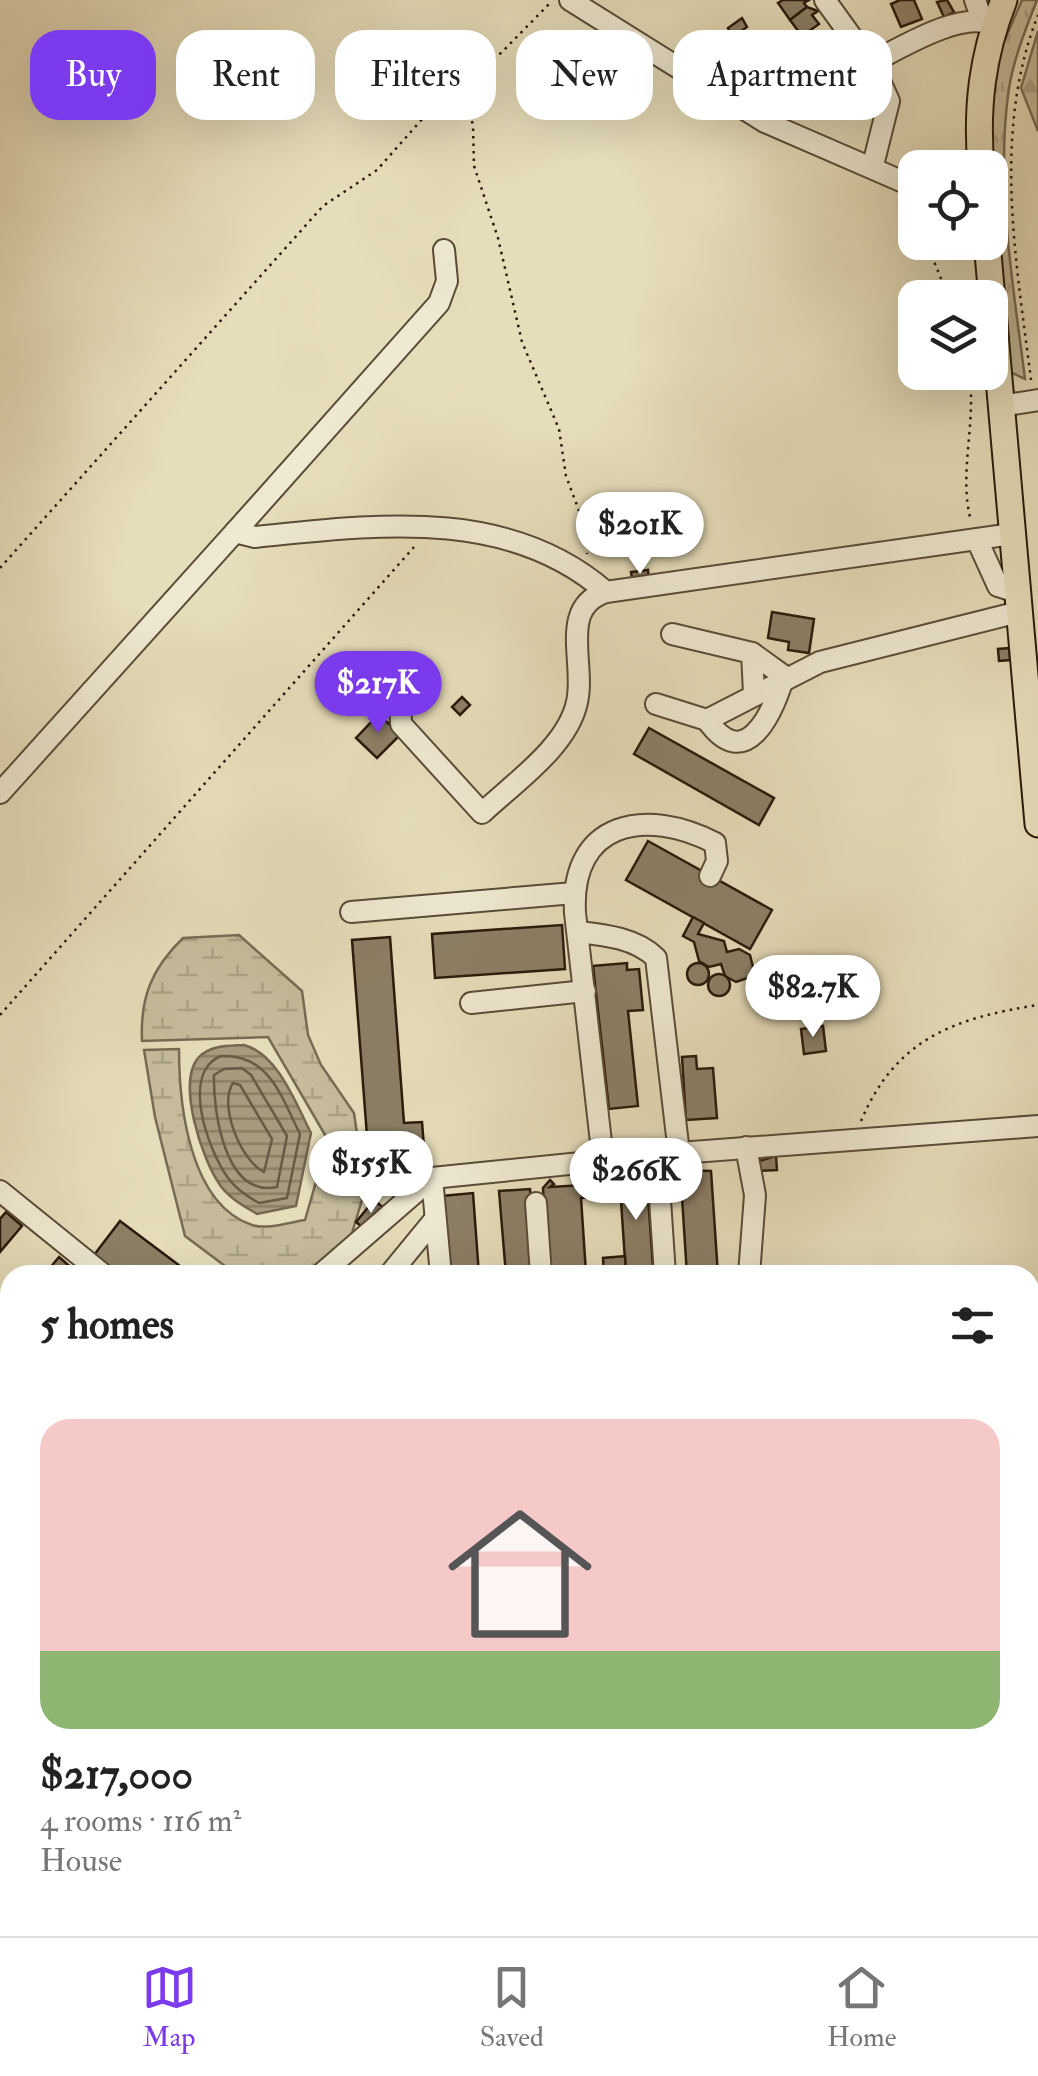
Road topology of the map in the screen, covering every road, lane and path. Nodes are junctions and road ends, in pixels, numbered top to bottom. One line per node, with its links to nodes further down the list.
1 (553, 0): 9 (path)
2 (570, 0): 14 (street)
3 (825, 0): 7 (street)
4 (1004, 0): 5 (main road)
5 (984, 15): 8 (street); 13 (main road)
6 (1038, 15): 19 (path)
7 (847, 30)
8 (892, 52)
9 (496, 57)
10 (418, 120): 25 (path)
11 (472, 120): 26 (path)
12 (884, 120): 14 (street)
13 (980, 150)
14 (873, 165): 15 (street)
15 (898, 178)
16 (444, 250): 22 (street)
17 (988, 260): 20 (main road)
18 (970, 390): 24 (path)
19 (1036, 401): 20 (street)
20 (1000, 406): 23 (main road)
21 (432, 526): 22 (street); 26 (street); 45 (path)
22 (235, 532): 36 (street)
23 (1012, 534): 24 (street); 28 (main road)
24 (978, 542): 27 (street); 28 (street)
25 (0, 568)
26 (586, 575): 27 (street)
27 (606, 592): 33 (street)
28 (1018, 602): 31 (street); 37 (main road)
29 (672, 634): 30 (street)
30 (752, 653): 31 (street); 32 (street)
31 (784, 676): 32 (street); 35 (street)
32 (754, 693): 35 (street)
33 (400, 696)
34 (656, 704): 35 (street)
35 (707, 720)
36 (0, 794)
37 (1038, 824)
38 (710, 876): 39 (street)
39 (574, 893): 40 (street); 41 (street)
40 (351, 912)
41 (578, 932): 42 (street); 49 (street)
42 (585, 992): 43 (street); 50 (street)
43 (471, 1002)
44 (1038, 1005): 47 (path)
45 (0, 1015)
46 (1038, 1126): 47 (street)
47 (853, 1141): 48 (street)
48 (746, 1147): 49 (street); 62 (street)
49 (679, 1153): 50 (street)
50 (603, 1160): 51 (street)
51 (432, 1178): 55 (street); 57 (street)
52 (659, 1185): 61 (street)
53 (0, 1192): 56 (street)
54 (536, 1204): 60 (street)
55 (435, 1219): 58 (street); 59 (street)
56 (91, 1265)
57 (339, 1265)
58 (397, 1265)
59 (439, 1265)
60 (540, 1265)
61 (664, 1265)
62 (750, 1265)

